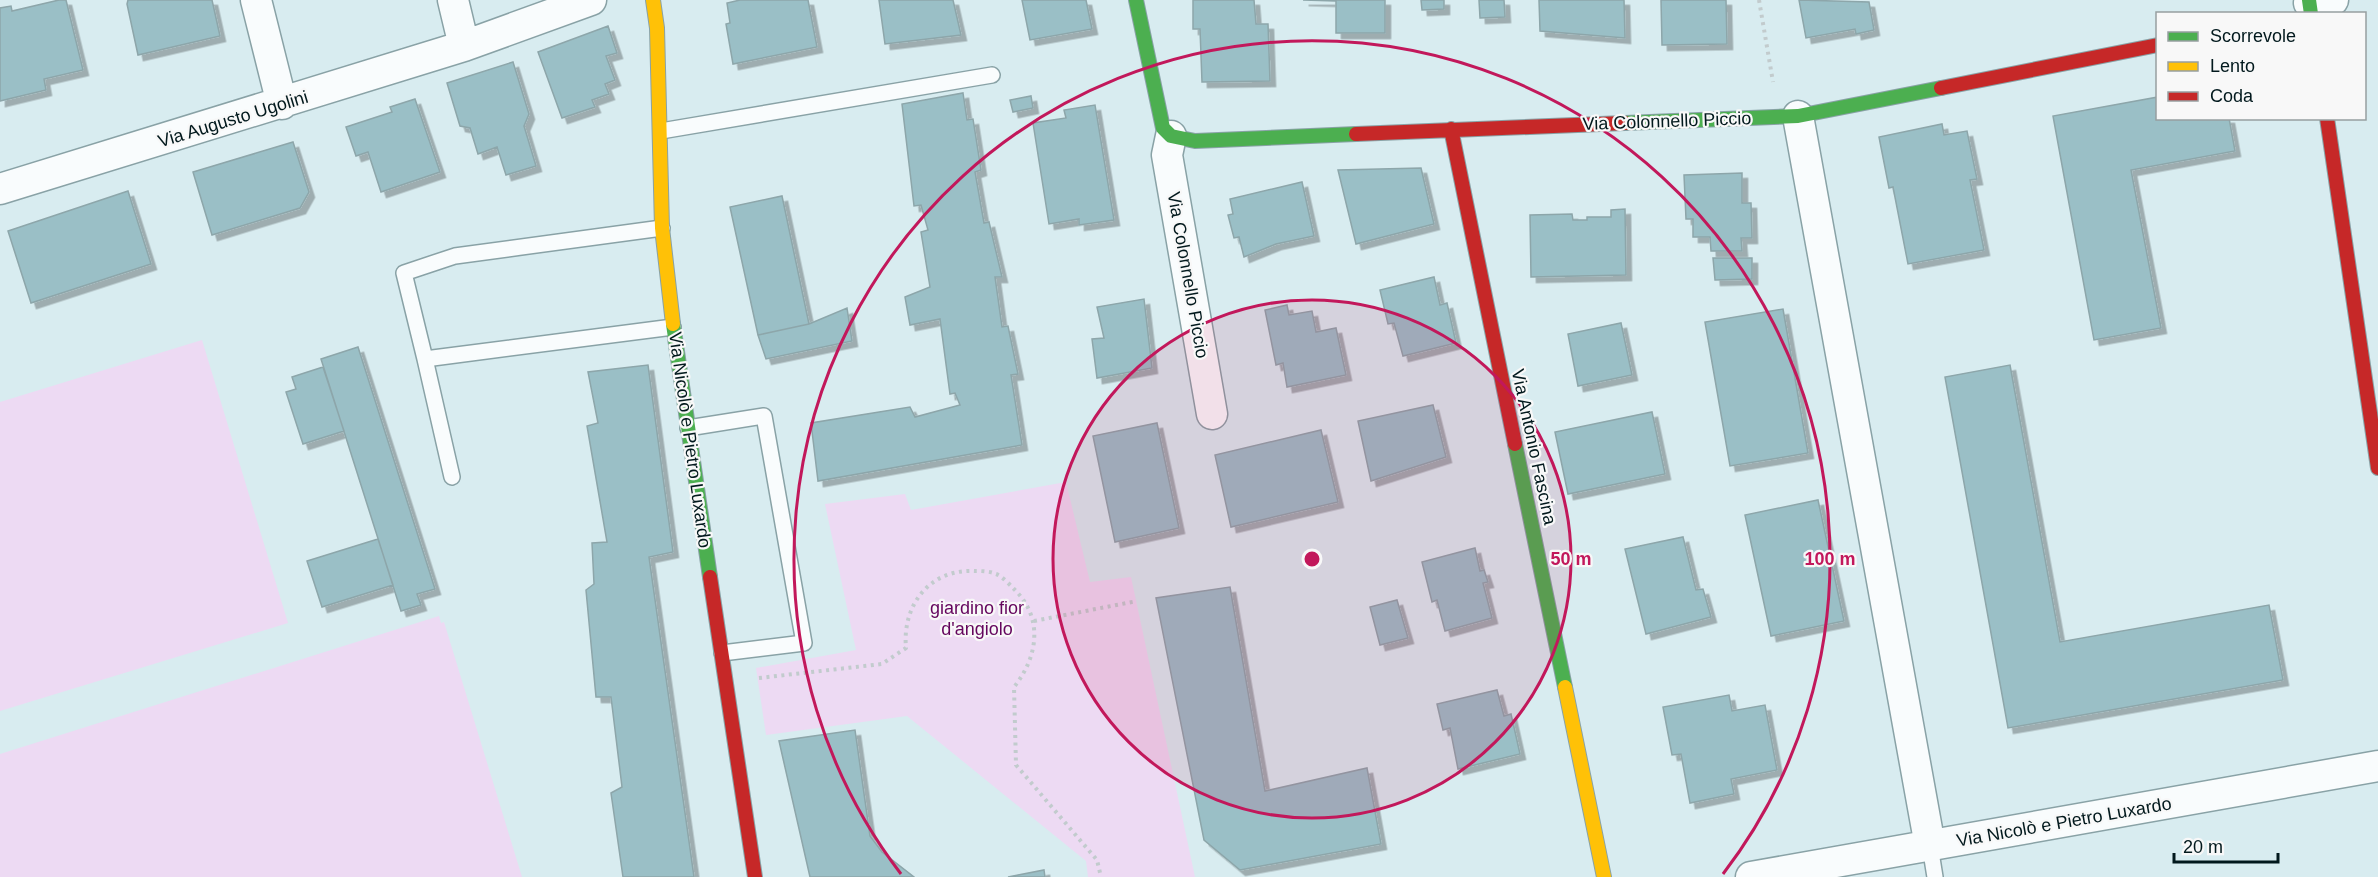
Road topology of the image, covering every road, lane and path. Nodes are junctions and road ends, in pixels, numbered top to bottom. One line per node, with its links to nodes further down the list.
1 (256, 0): 10 (street)
2 (453, 0): 8 (street)
3 (591, 0): 8 (street, Via Augusto Ugolini)
4 (653, 0): 14 (street, Via Nicolò e Pietro Luxardo)
5 (1136, 0): 15 (street)
6 (1759, 0): 11 (path)
7 (2156, 45): 11 (street, Via Colonnello Piccio)
8 (465, 46): 10 (street, Via Augusto Ugolini)
9 (992, 75): 14 (lane)
10 (282, 104): 16 (street, Via Augusto Ugolini)
11 (1788, 116): 13 (street, Via Colonnello Piccio); 29 (street)
12 (2327, 120): 22 (street)
13 (1451, 129): 15 (street, Via Colonnello Piccio); 32 (street, Via Antonio Fascina)
14 (661, 131): 17 (street, Via Nicolò e Pietro Luxardo)
15 (1171, 136): 20 (street, Via Colonnello Piccio)
16 (0, 189)
17 (662, 228): 18 (street, Via Nicolò e Pietro Luxardo); 19 (lane)
18 (673, 327): 19 (lane); 21 (street, Via Nicolò e Pietro Luxardo)
19 (425, 359): 23 (lane)
20 (1212, 414)
21 (688, 428): 26 (street, Via Nicolò e Pietro Luxardo); 26 (lane)
22 (2378, 468)
23 (452, 477)
24 (1137, 601): 25 (path)
25 (1034, 621): 27 (path); 31 (path)
26 (722, 653): 30 (street, Via Nicolò e Pietro Luxardo)
27 (758, 679)
28 (2378, 766): 29 (street, Via Nicolò e Pietro Luxardo)
29 (1930, 846): 33 (street, Via Nicolò e Pietro Luxardo); 34 (lane)
30 (755, 877)
31 (1101, 877)
32 (1604, 877)
33 (1750, 877)
34 (1935, 877)

